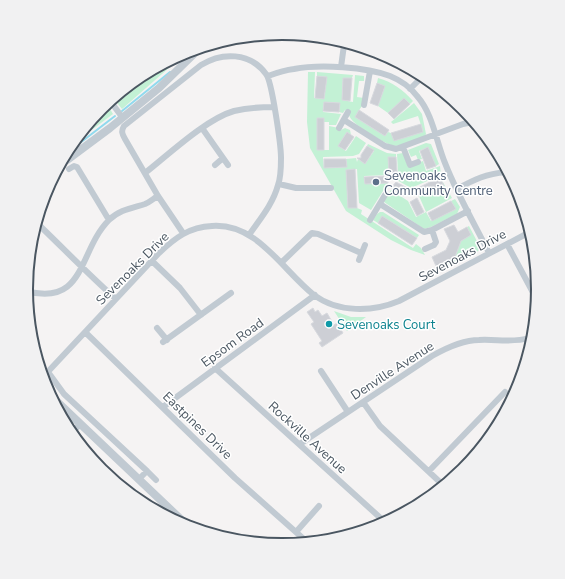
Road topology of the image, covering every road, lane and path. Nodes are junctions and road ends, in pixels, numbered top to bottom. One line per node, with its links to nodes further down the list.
1 (344, 48): 3 (street)
2 (190, 58): 12 (street)
3 (342, 67): 4 (street); 5 (street)
4 (370, 71): 7 (street); 8 (street)
5 (268, 76): 10 (street); 26 (street)
6 (419, 80): 7 (street)
7 (410, 89): 17 (street)
8 (364, 105)
9 (114, 106): 12 (street)
10 (274, 107): 15 (street); 27 (street)
11 (348, 112): 13 (street)
12 (122, 117): 19 (street)
13 (344, 120): 16 (street); 18 (street)
14 (468, 123): 17 (street)
15 (202, 128): 20 (street); 26 (street)
16 (338, 128)
17 (435, 135): 18 (street); 29 (street)
18 (403, 147): 21 (street)
19 (71, 157)
20 (223, 158): 22 (street); 23 (street)
21 (418, 162)
22 (215, 165)
23 (228, 166)
24 (69, 169): 34 (street)
25 (503, 172): 29 (street)
26 (145, 173): 31 (street)
27 (279, 184): 28 (street); 40 (street)
28 (331, 188)
29 (457, 188): 33 (street)
30 (386, 195): 32 (street)
31 (158, 196): 34 (street); 38 (street)
32 (380, 204): 35 (street); 37 (street)
33 (468, 211): 37 (street); 45 (street)
34 (109, 220): 49 (street)
35 (370, 220)
36 (41, 227): 49 (street)
37 (432, 230): 41 (street)
38 (184, 233): 40 (street, Sevenoaks Drive); 47 (street, Sevenoaks Drive)
39 (525, 234): 42 (street, Sevenoaks Drive)
40 (249, 235): 48 (street, Sevenoaks Drive)
41 (422, 243)
42 (507, 244): 45 (street, Sevenoaks Drive); 50 (street)
43 (365, 245): 44 (street)
44 (362, 253): 46 (street); 48 (street)
45 (489, 253): 53 (street, Sevenoaks Drive)
46 (359, 260)
47 (152, 261): 54 (street, Sevenoaks Drive); 55 (street)
48 (281, 263): 53 (street, Sevenoaks Drive)
49 (81, 267): 51 (street); 54 (street)
50 (532, 291)
51 (33, 292)
52 (231, 293): 55 (street)
53 (315, 295): 59 (street, Epsom Road)
54 (116, 299): 57 (street, Sevenoaks Drive)
55 (201, 315): 56 (street)
56 (156, 328)
57 (85, 332): 61 (street, Sevenoaks Drive); 65 (street, Eastpines Drive)
58 (527, 339): 63 (street, Denville Avenue)
59 (215, 368): 65 (street, Epsom Road); 69 (street, Rockville Avenue)
60 (321, 371): 66 (street)
61 (48, 372): 72 (street)
62 (505, 392): 73 (street)
63 (363, 402): 66 (street, Denville Avenue); 73 (street)
64 (62, 406): 67 (street)
65 (163, 406): 71 (street, Eastpines Drive)
66 (348, 412): 69 (street, Denville Avenue)
67 (81, 424): 68 (street); 74 (street)
68 (76, 429)
69 (300, 444): 79 (street, Rockville Avenue)
70 (230, 462): 71 (street)
71 (225, 467): 80 (street, Eastpines Drive)
72 (147, 471): 74 (street); 75 (street)
73 (429, 471): 76 (street)
74 (139, 479): 78 (street)
75 (156, 480)
76 (440, 482)
77 (319, 506): 80 (street)
78 (172, 513)
79 (381, 519)
80 (296, 532): 81 (street, Eastpines Drive)
81 (302, 538)

